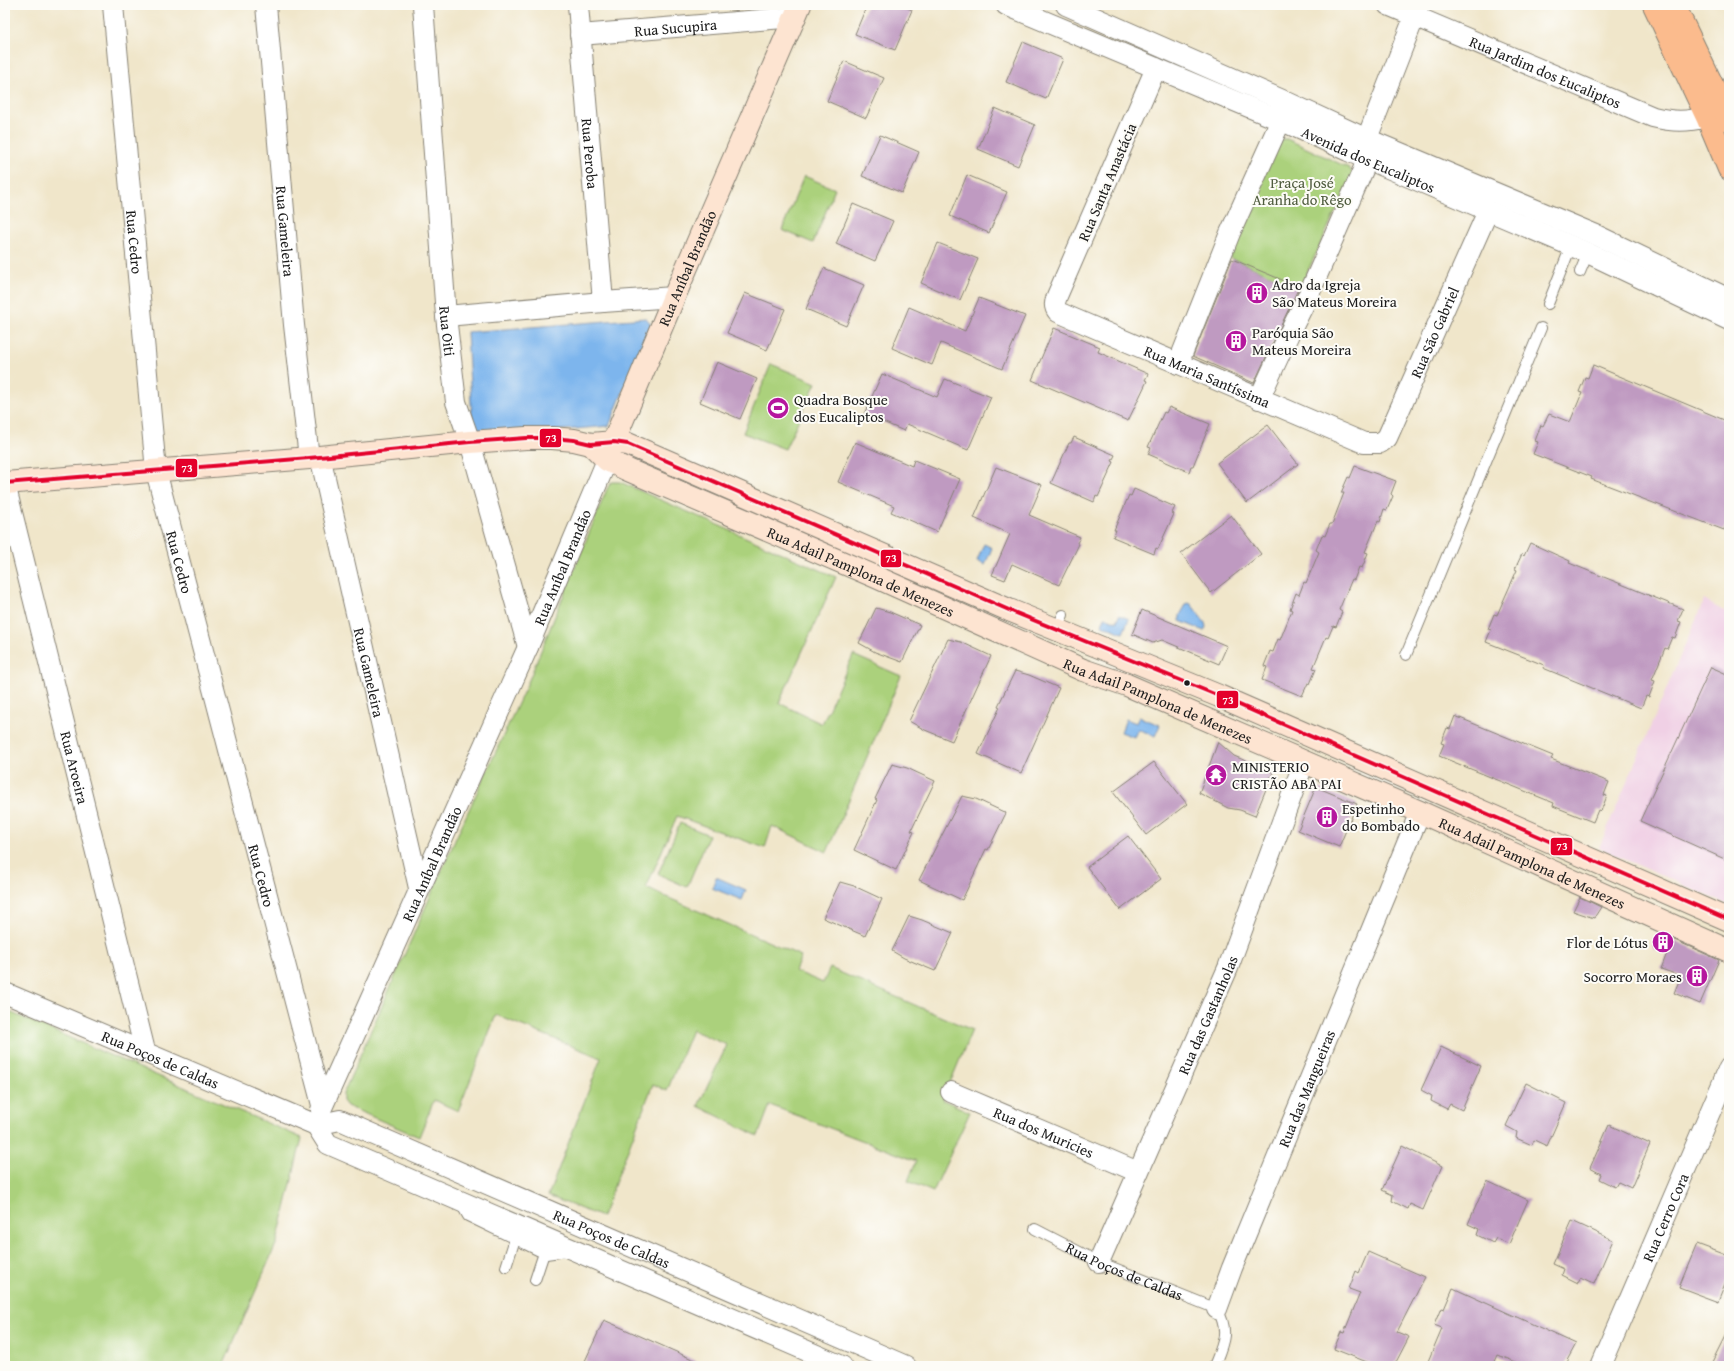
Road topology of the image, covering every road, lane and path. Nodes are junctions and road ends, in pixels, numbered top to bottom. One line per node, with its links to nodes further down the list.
1 (113, 5): 40 (street, Rua Cedro)
2 (266, 5): 39 (street, Rua Gameleira)
3 (423, 5): 31 (street, Rua Oiti)
4 (578, 5): 12 (street, Rua Peroba)
5 (1006, 5): 14 (street, Avenida dos Eucaliptos)
6 (1066, 5): 13 (street, Avenida dos Eucaliptos)
7 (1388, 5): 11 (street, Rua Jardim dos Eucaliptos)
8 (1654, 5): 16 (main road)
9 (1674, 5): 18 (main road)
10 (797, 11): 12 (street, Rua Sucupira); 27 (main road, Rua Aníbal Brandão)
11 (1417, 11): 16 (street, Rua Jardim dos Eucaliptos); 19 (street)
12 (580, 35): 29 (street, Rua Peroba)
13 (1150, 43): 14 (street, Rua Santa Anastácia); 15 (street, Avenida dos Eucaliptos)
14 (1148, 65): 17 (street, Avenida dos Eucaliptos); 26 (street, Rua Santa Anastácia)
15 (1289, 103): 17 (street); 19 (street, Avenida dos Eucaliptos)
16 (1707, 118): 21 (main road)
17 (1280, 120): 20 (street, Avenida dos Eucaliptos); 34 (street)
18 (1729, 120)
19 (1367, 139): 20 (street); 23 (street, Avenida dos Eucaliptos)
20 (1367, 159): 22 (street, Avenida dos Eucaliptos); 35 (street)
21 (1729, 169)
22 (1488, 211): 24 (street, Avenida dos Eucaliptos); 37 (street, Rua São Gabriel)
23 (1587, 231): 24 (street); 28 (street, Avenida dos Eucaliptos)
24 (1579, 250): 25 (lane); 30 (lane); 32 (street, Avenida dos Eucaliptos)
25 (1580, 272)
26 (1058, 296): 34 (street, Rua Maria Santíssima)
27 (674, 297): 29 (street); 38 (main road, Rua Aníbal Brandão)
28 (1729, 299)
29 (603, 302): 31 (street)
30 (1548, 304)
31 (446, 316): 36 (street, Rua Oiti)
32 (1729, 320)
33 (1541, 328): 49 (lane)
34 (1178, 364): 35 (street, Rua Maria Santíssima)
35 (1259, 399): 37 (street, Rua Maria Santíssima)
36 (470, 442): 38 (main road, Rua Adail Pamplona de Menezes); 39 (main road, Rua Adail Pamplona de Menezes); 48 (street, Rua Oiti)
37 (1372, 444)
38 (610, 451): 42 (main road, Rua Adail Pamplona de Menezes); 43 (main road, Rua Adail Pamplona de Menezes); 48 (street, Rua Aníbal Brandão)
39 (315, 457): 40 (main road, Rua Adail Pamplona de Menezes); 55 (street, Rua Gameleira)
40 (156, 471): 41 (main road, Rua Adail Pamplona de Menezes); 62 (street, Rua Cedro)
41 (5, 484): 59 (street, Rua Aroeira)
42 (812, 525): 43 (main road); 44 (main road, Rua Adail Pamplona de Menezes)
43 (773, 533): 45 (main road, Rua Adail Pamplona de Menezes)
44 (869, 549): 45 (main road); 46 (main road, Rua Adail Pamplona de Menezes)
45 (830, 557): 47 (main road, Rua Adail Pamplona de Menezes)
46 (1009, 610): 47 (main road); 50 (main road, Rua Adail Pamplona de Menezes)
47 (1000, 633): 51 (main road, Rua Adail Pamplona de Menezes)
48 (528, 647): 55 (street, Rua Aníbal Brandão)
49 (1406, 655)
50 (1298, 731): 51 (main road); 52 (main road, Rua Adail Pamplona de Menezes)
51 (1255, 741): 53 (main road, Rua Adail Pamplona de Menezes)
52 (1353, 755): 53 (main road); 56 (main road, Rua Adail Pamplona de Menezes)
53 (1309, 764): 54 (main road, Rua Adail Pamplona de Menezes); 64 (street, Rua das Gastanholas)
54 (1420, 812): 57 (main road, Rua Adail Pamplona de Menezes); 73 (street, Rua das Mangueiras)
55 (419, 888): 62 (street, Rua Aníbal Brandão)
56 (1729, 920)
57 (1729, 951)
58 (5, 993): 59 (street, Rua Poços de Caldas)
59 (145, 1051): 63 (street, Rua Poços de Caldas)
60 (1729, 1068): 77 (street, Rua Cerro Cora)
61 (951, 1092): 64 (street, Rua dos Muricies)
62 (322, 1105): 63 (street, Rua Aníbal Brandão)
63 (316, 1126): 65 (street, Rua Poços de Caldas); 75 (street, Rua Poços de Caldas)
64 (1138, 1172): 70 (street, Rua das Gastanholas)
65 (459, 1201): 67 (lane); 68 (street, Rua Poços de Caldas)
66 (1035, 1229): 70 (lane, Rua Poços de Caldas)
67 (515, 1239): 69 (lane); 71 (lane)
68 (573, 1250): 69 (lane); 74 (street, Rua Poços de Caldas)
69 (544, 1253): 72 (lane)
70 (1099, 1262): 73 (lane, Rua Poços de Caldas)
71 (506, 1267)
72 (535, 1280)
73 (1217, 1309): 76 (lane)
74 (838, 1365)
75 (906, 1366)
76 (1214, 1366)
77 (1601, 1366)

